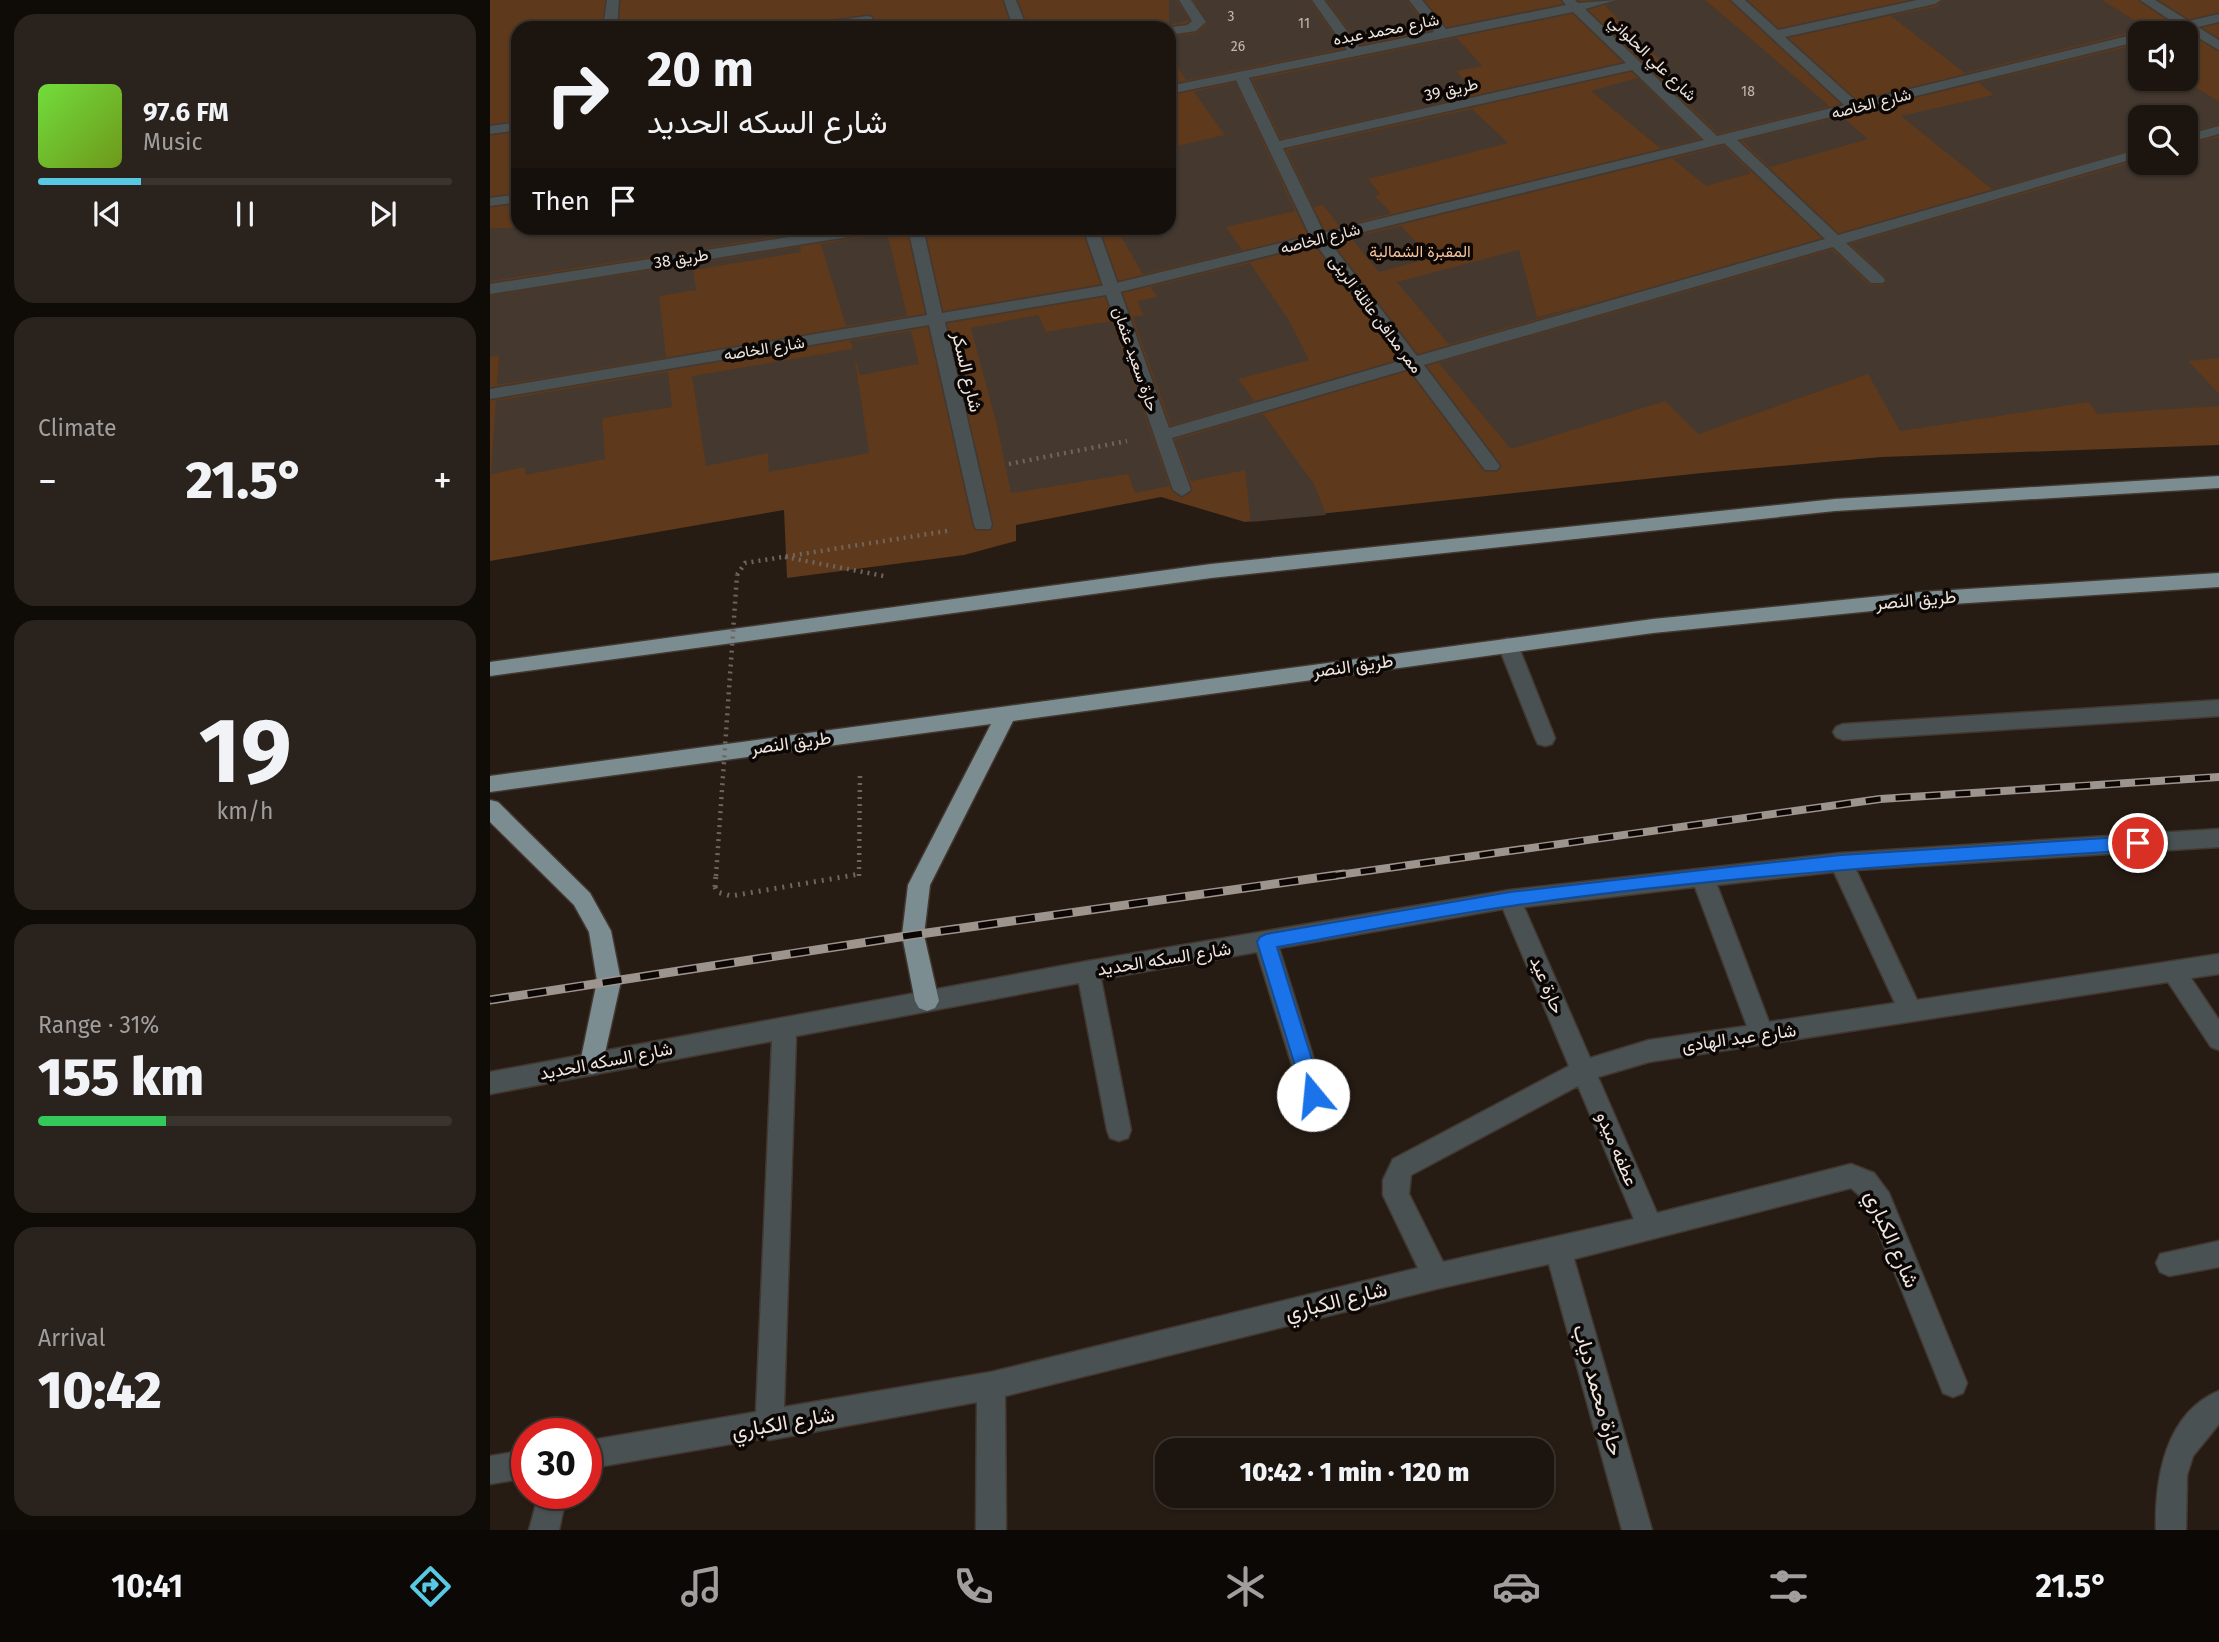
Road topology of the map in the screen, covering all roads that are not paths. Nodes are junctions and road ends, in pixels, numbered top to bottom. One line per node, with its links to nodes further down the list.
1 (613, 0): 12 (street)
2 (1010, 0): 13 (street)
3 (1185, 0): 16 (street)
4 (1318, 0): 22 (street)
5 (1415, 0): 18 (street)
6 (1610, 0): 10 (street, شارع محمد عبده)
7 (1737, 0): 19 (street)
8 (1935, 0): 19 (street)
9 (2146, 0): 14 (street)
10 (1572, 3): 18 (street, شارع محمد عبده); 23 (street, شارع علي الحلواني)
11 (2219, 18): 15 (street)
12 (611, 21)
13 (1018, 21)
14 (2179, 21)
15 (2198, 23)
16 (1176, 31)
17 (2198, 33): 21 (street)
18 (1444, 35): 22 (street, شارع محمد عبده)
19 (1774, 35): 26 (street)
20 (2128, 40): 26 (street, شارع الخاصه)
21 (2219, 46)
22 (1356, 52): 24 (street, شارع محمد عبده)
23 (1635, 65): 31 (street, شارع علي الحلواني); 32 (street, طريق 39)
24 (1241, 76): 25 (street, شارع محمد عبده); 32 (street, ممر مدافن عائلة الرينى)
25 (1176, 89)
26 (1854, 107): 31 (street, شارع الخاصه)
27 (511, 127): 28 (street)
28 (490, 130)
29 (2219, 130): 30 (street)
30 (2198, 136)
31 (1721, 140): 39 (street, شارع الخاصه); 40 (street, شارع علي الحلواني)
32 (1275, 146): 39 (street, ممر مدافن عائلة الرينى)
33 (2128, 156): 40 (street)
34 (511, 199): 35 (street)
35 (490, 202)
36 (829, 235): 42 (street, طريق 38)
37 (917, 235): 44 (street, شارع السكر)
38 (1093, 235): 43 (street, حارة سعيد عثمان)
39 (1320, 238): 43 (street, شارع الخاصه); 45 (street, ممر مدافن عائلة الرينى)
40 (1835, 240): 41 (street, شارع علي الحلواني); 45 (street)
41 (1877, 280)
42 (490, 289)
43 (1112, 289): 44 (street, شارع الخاصه); 47 (street, حارة سعيد عثمان)
44 (936, 320): 46 (street, شارع الخاصه); 51 (street, شارع السكر)
45 (1413, 363): 47 (street); 48 (street, ممر مدافن عائلة الرينى)
46 (490, 394)
47 (1163, 435): 50 (street, حارة سعيد عثمان)
48 (1491, 466)
49 (2219, 482): 54 (highway)
50 (1182, 490)
51 (983, 526)
52 (2219, 580): 53 (highway, طريق النصر)
53 (1508, 645): 56 (highway, طريق النصر); 58 (street)
54 (490, 669)
55 (2219, 708): 57 (street)
56 (1006, 714): 59 (highway, طريق النصر); 69 (highway)
57 (1843, 732)
58 (1545, 738)
59 (490, 784)
60 (490, 808): 74 (highway)
61 (2219, 838): 62 (street, شارع السكه الحديد)
62 (1841, 862): 63 (street, شارع السكه الحديد); 70 (street)
63 (1702, 876): 64 (street, شارع السكه الحديد); 72 (street)
64 (1510, 899): 65 (street, شارع السكه الحديد); 75 (street, حارة عيد)
65 (1266, 942): 67 (street, شارع السكه الحديد); 77 (street)
66 (2219, 964): 68 (street, شارع عبد الهادى)
67 (1088, 971): 69 (street, شارع السكه الحديد); 78 (street)
68 (2174, 971): 70 (street, شارع عبد الهادى); 73 (street)
69 (927, 1001): 71 (street, شارع السكه الحديد)
70 (1911, 1012): 72 (street, شارع عبد الهادى)
71 (784, 1027): 74 (street, شارع السكه الحديد); 87 (street)
72 (1762, 1034): 75 (street, شارع عبد الهادى)
73 (2219, 1040)
74 (592, 1063): 76 (street, شارع السكه الحديد)
75 (1583, 1071): 79 (street, عطفه ميدو); 83 (street, شارع عبد الهادى)
76 (490, 1083)
77 (1321, 1120)
78 (1119, 1130)
79 (1650, 1226): 80 (street, شارع الكباري); 84 (street, شارع الكباري)
80 (1558, 1250): 83 (street, شارع الكباري); 94 (street, حارة محمد دياب)
81 (2219, 1254): 82 (street)
82 (2169, 1263)
83 (1436, 1276): 85 (street, شارع الكباري)
84 (1953, 1383)
85 (991, 1387): 87 (street, شارع الكباري); 93 (street)
86 (2219, 1405): 95 (street)
87 (769, 1426): 88 (street, شارع الكباري)
88 (602, 1452)
89 (511, 1467): 90 (street)
90 (490, 1470)
91 (549, 1509): 92 (street)
92 (544, 1530)
93 (991, 1530)
94 (1637, 1530)
95 (2171, 1530)

